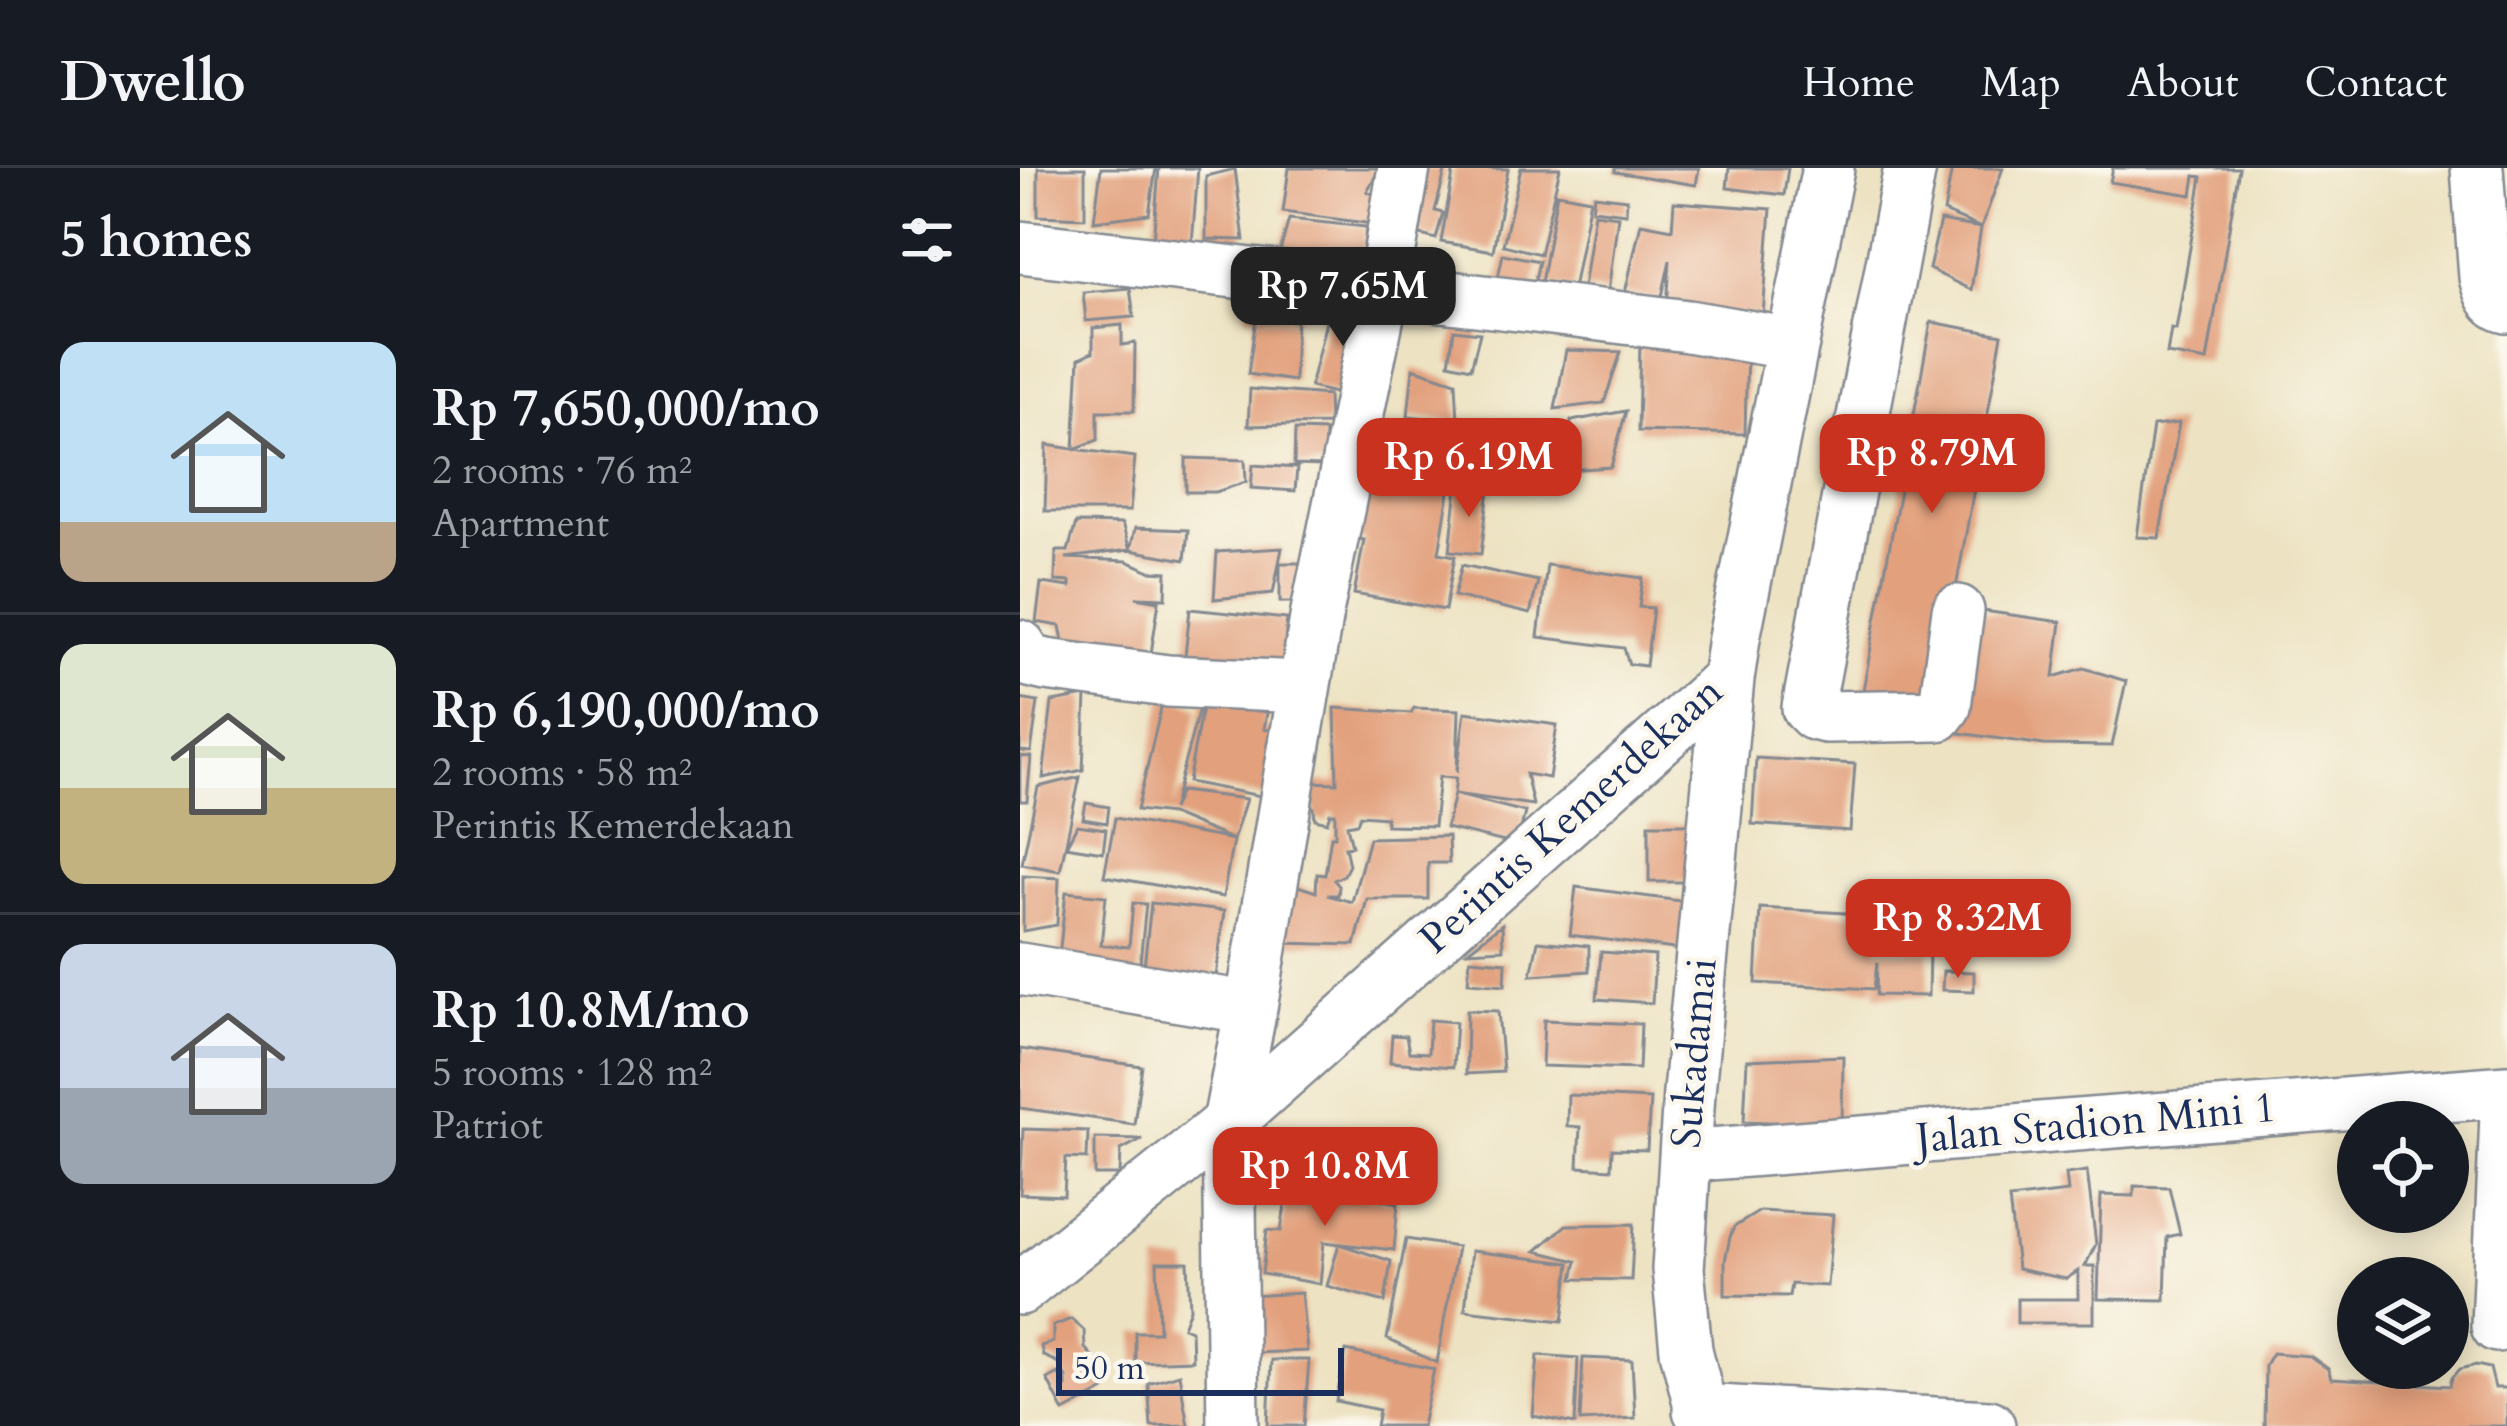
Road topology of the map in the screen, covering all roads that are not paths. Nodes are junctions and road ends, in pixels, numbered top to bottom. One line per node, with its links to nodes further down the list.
1 (1404, 168): 8 (street)
2 (1828, 168): 6 (street, Perintis Kemerdekaan)
3 (1910, 168): 7 (street)
4 (2477, 168): 9 (street)
5 (1020, 248): 8 (street)
6 (1811, 254): 7 (street); 10 (street, Perintis Kemerdekaan)
7 (1889, 278): 11 (street)
8 (1383, 291): 10 (street); 14 (street)
9 (2507, 307)
10 (1792, 344): 13 (street, Perintis Kemerdekaan)
11 (1958, 611)
12 (1020, 646): 14 (street)
13 (1728, 679): 18 (street, Perintis Kemerdekaan); 19 (street, Sukadamai)
14 (1303, 687): 16 (street)
15 (1020, 969): 16 (street)
16 (1251, 1008): 18 (street)
17 (2507, 1091): 19 (street, Jalan Stadion Mini 1); 21 (street)
18 (1229, 1122): 20 (street, Perintis Kemerdekaan); 23 (street)
19 (1685, 1156): 22 (street, Sukadamai)
20 (1020, 1289)
21 (2497, 1326)
22 (1702, 1418): 24 (street)
23 (1233, 1426)
24 (1989, 1426)

